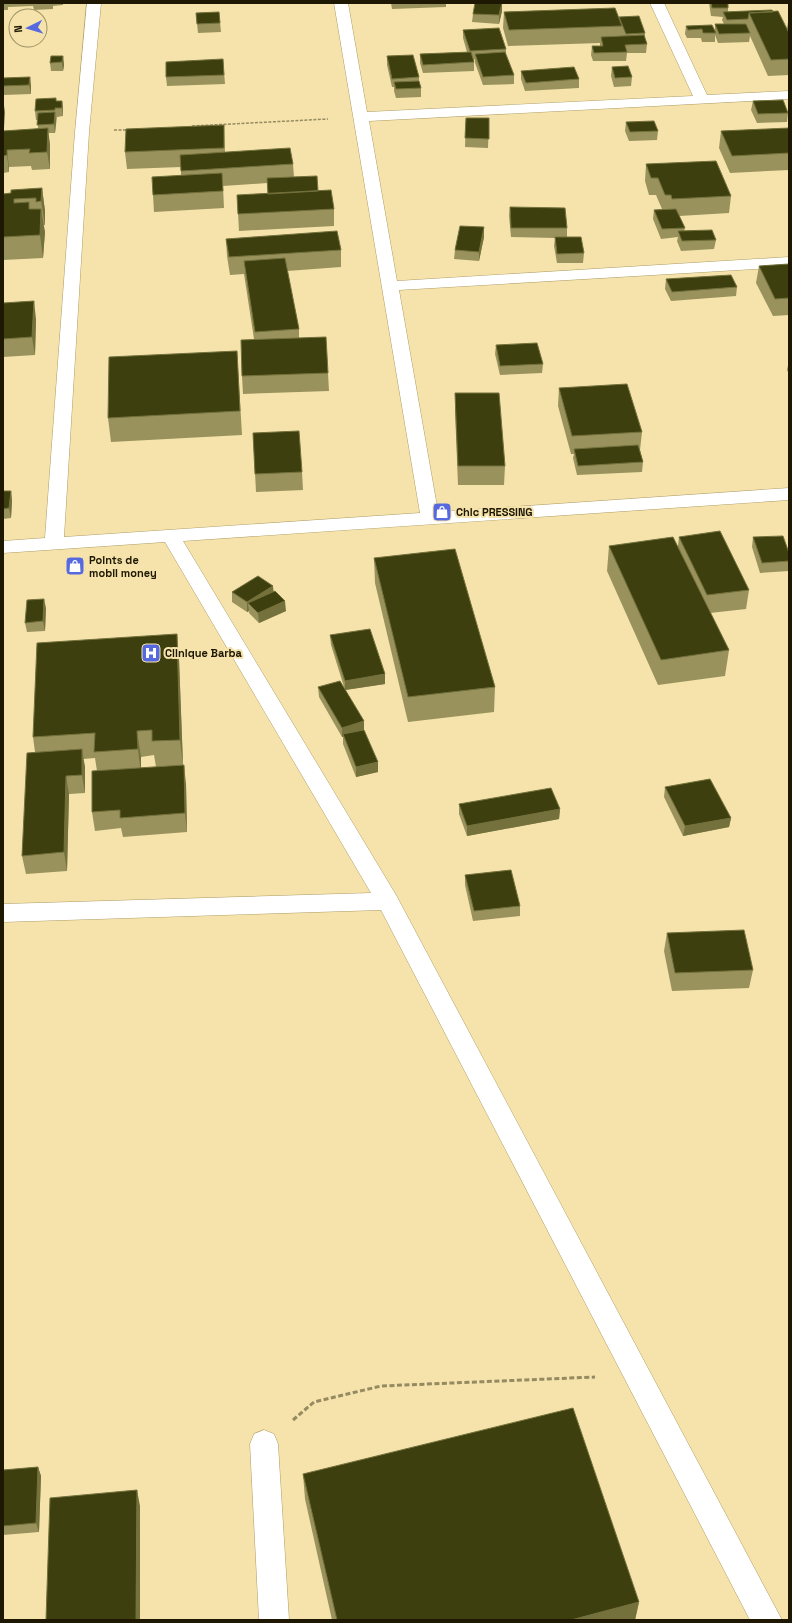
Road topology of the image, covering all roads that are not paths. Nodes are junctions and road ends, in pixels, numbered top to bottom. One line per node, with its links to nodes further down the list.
1 (94, 3): 12 (street)
2 (341, 3): 6 (street)
3 (658, 3): 5 (street)
4 (789, 95): 5 (street)
5 (702, 99): 6 (street)
6 (361, 117): 8 (street)
7 (789, 262): 8 (street)
8 (390, 286): 10 (street)
9 (789, 494): 10 (street)
10 (430, 518): 11 (street)
11 (170, 535): 12 (street); 14 (street)
12 (54, 543): 13 (street)
13 (3, 547)
14 (388, 901): 15 (street); 18 (street)
15 (3, 913)
16 (264, 1444): 17 (street)
17 (274, 1620)
18 (768, 1620)

